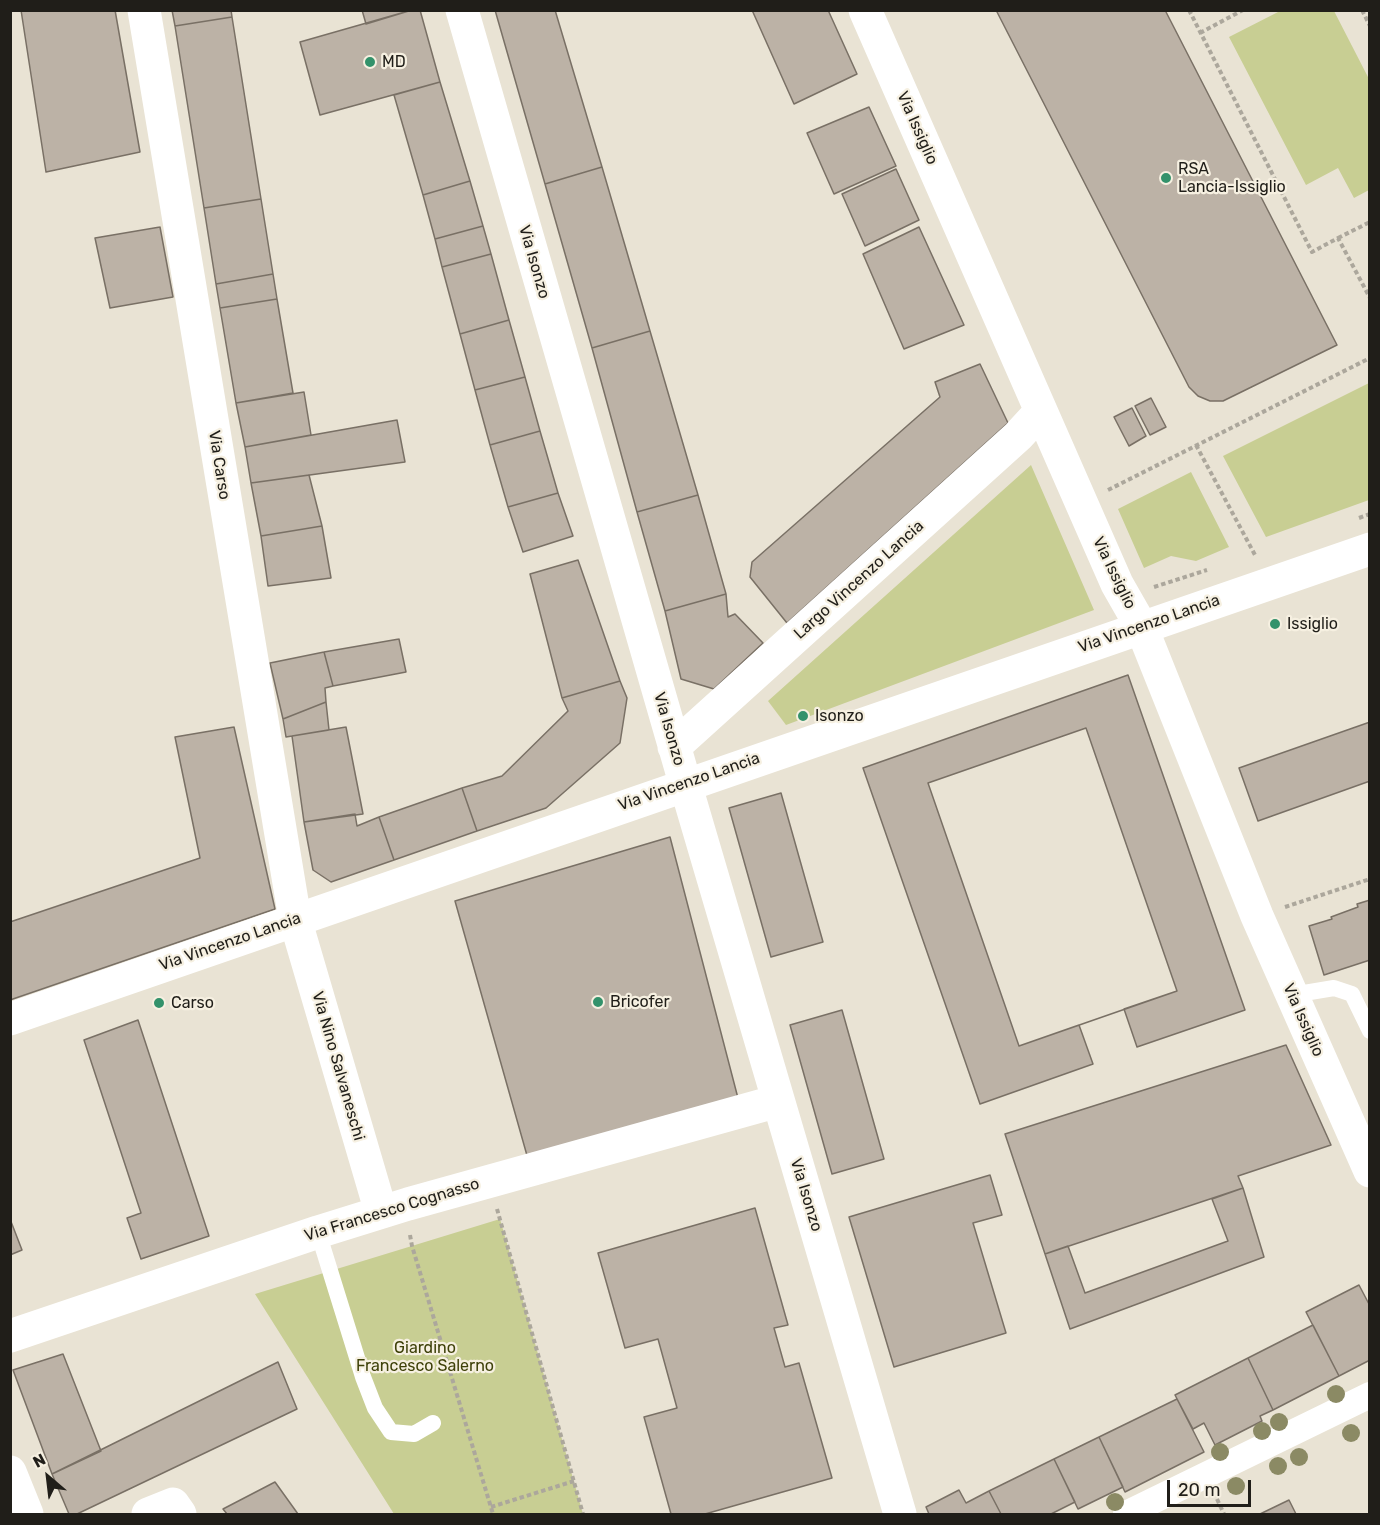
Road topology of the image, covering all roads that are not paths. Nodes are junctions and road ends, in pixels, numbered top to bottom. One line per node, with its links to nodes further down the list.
1 (144, 10): 9 (street, Via Carso)
2 (462, 10): 7 (street, Via Isonzo)
3 (865, 10): 4 (street, Via Issiglio)
4 (1041, 411): 6 (street, Via Issiglio); 7 (street, Largo Vincenzo Lancia)
5 (1370, 549): 6 (street, Via Vincenzo Lancia)
6 (1141, 626): 8 (street, Via Vincenzo Lancia); 10 (street, Via Issiglio)
7 (675, 747): 8 (street, Via Isonzo)
8 (685, 783): 9 (street, Via Vincenzo Lancia); 13 (street, Via Isonzo)
9 (295, 919): 11 (street, Via Vincenzo Lancia); 15 (street, Via Nino Salvaneschi)
10 (1292, 995): 12 (lane); 14 (street, Via Issiglio)
11 (10, 1019)
12 (1370, 1031)
13 (778, 1101): 15 (street, Via Francesco Cognasso); 24 (street, Via Isonzo)
14 (1370, 1171)
15 (394, 1208): 16 (street, Via Francesco Cognasso)
16 (318, 1232): 17 (street, Via Francesco Cognasso); 19 (lane)
17 (10, 1336)
18 (1370, 1395): 25 (street)
19 (433, 1423)
20 (10, 1472): 21 (street)
21 (27, 1515)
22 (148, 1515): 23 (street)
23 (180, 1515)
24 (900, 1515)
25 (1126, 1515)

